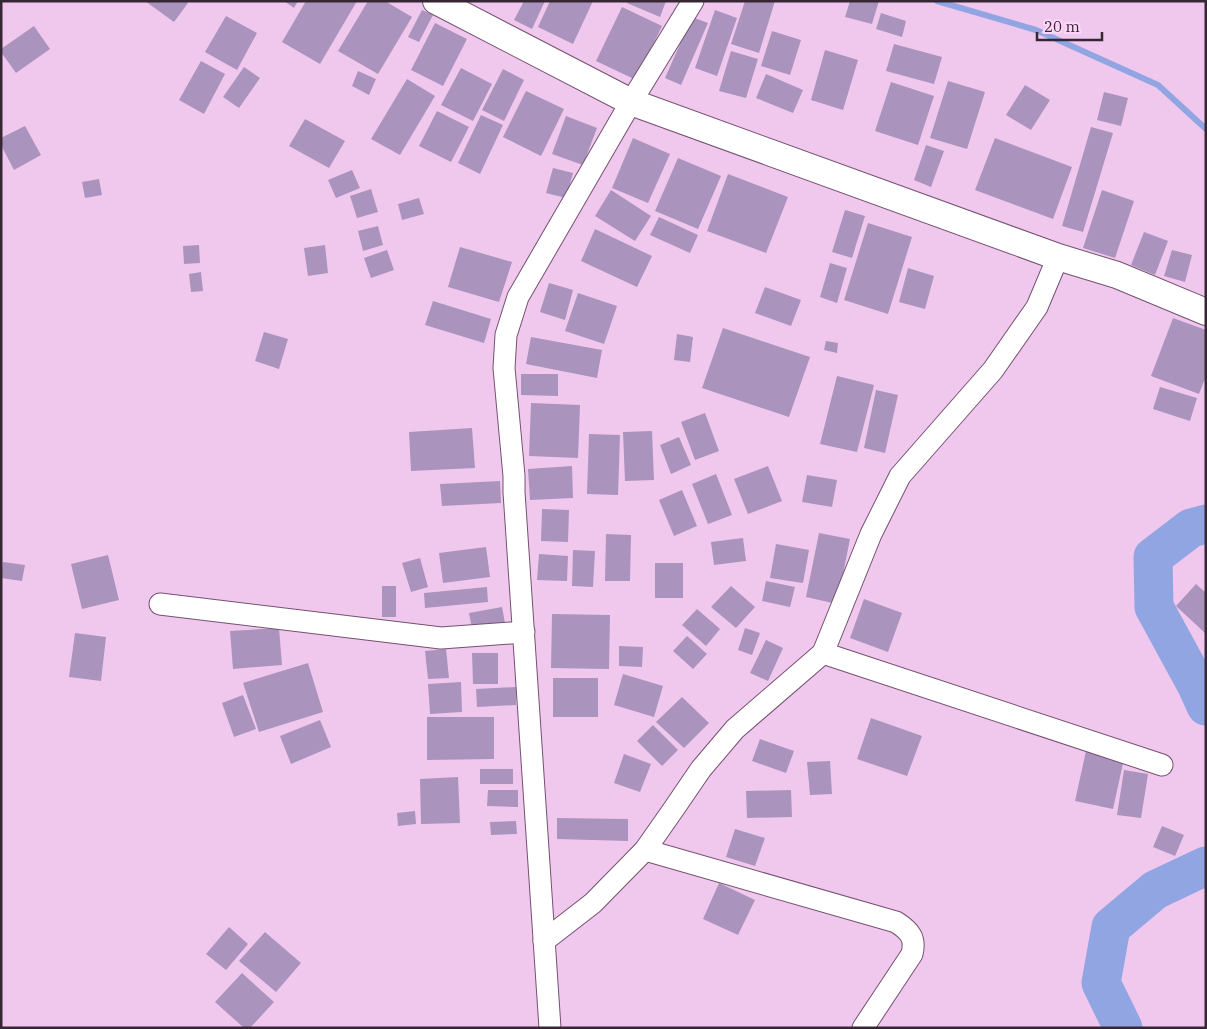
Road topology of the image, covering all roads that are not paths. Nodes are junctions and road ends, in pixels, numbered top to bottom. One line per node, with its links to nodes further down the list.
1 (436, 1): 3 (street)
2 (693, 1): 3 (street)
3 (631, 102): 4 (street); 7 (street)
4 (1058, 257): 5 (street); 8 (street)
5 (1206, 312)
6 (160, 604): 7 (street)
7 (524, 632): 11 (street)
8 (823, 653): 9 (street); 10 (street)
9 (1162, 765)
10 (645, 850): 11 (street); 13 (street)
11 (544, 941): 12 (street)
12 (550, 1028)
13 (863, 1028)

